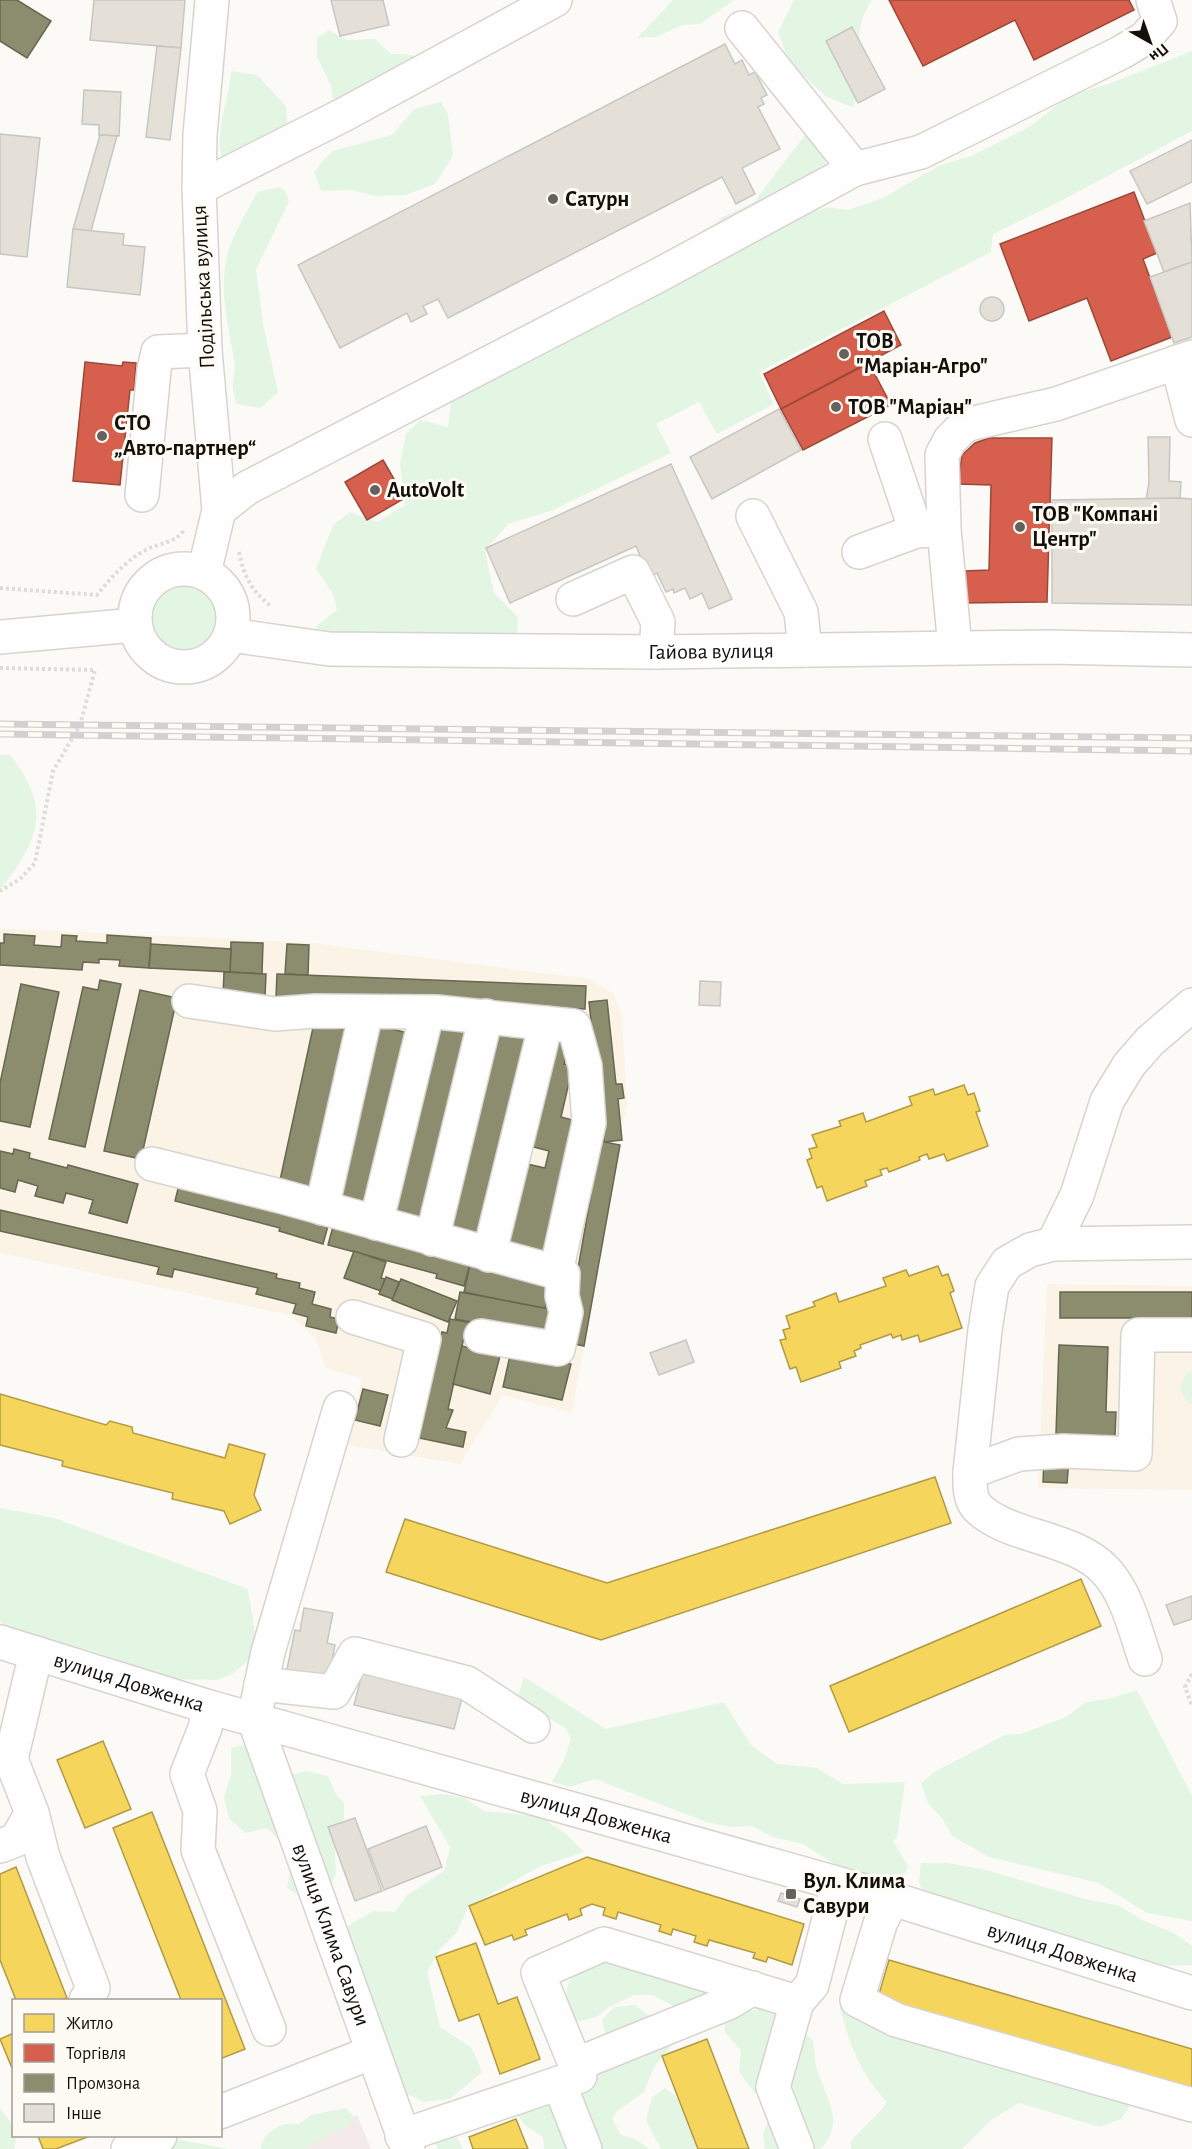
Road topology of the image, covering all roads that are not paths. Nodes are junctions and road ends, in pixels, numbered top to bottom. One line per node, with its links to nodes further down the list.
1 (212, 0): 6 (street, Подільська вулиця)
2 (555, 0): 6 (street)
3 (1155, 1): 5 (street)
4 (742, 28): 5 (street)
5 (855, 169): 13 (street)
6 (198, 188): 7 (street, Подільська вулиця)
7 (205, 350): 11 (street); 13 (street, Подільська вулиця)
8 (1184, 359): 9 (street); 14 (street)
9 (1192, 420)
10 (885, 439): 14 (street)
11 (142, 495)
12 (753, 516): 26 (street)
13 (219, 517): 16 (street, Подільська вулиця)
14 (930, 530): 15 (street); 24 (street)
15 (859, 552)
16 (204, 573): 19 (street); 22 (street)
17 (573, 599): 27 (street)
18 (0, 618): 21 (street)
19 (135, 625): 21 (street); 22 (street)
20 (0, 627): 21 (street)
21 (45, 632): 23 (street)
22 (230, 635): 27 (street, Гайова вулиця)
23 (0, 637)
24 (955, 648): 25 (street, Гайова вулиця); 26 (street, Гайова вулиця)
25 (1192, 650)
26 (805, 651): 27 (street, Гайова вулиця)
27 (656, 652)
28 (189, 1001): 30 (street)
29 (1192, 1005): 39 (street)
30 (366, 1012): 31 (street); 35 (street)
31 (427, 1012): 32 (street); 36 (street)
32 (486, 1016): 33 (street); 37 (street)
33 (546, 1023): 40 (street); 41 (street)
34 (153, 1164): 35 (street)
35 (321, 1208): 36 (street)
36 (376, 1223): 37 (street)
37 (432, 1239): 40 (street)
38 (1192, 1242): 39 (street)
39 (1053, 1244): 47 (street)
40 (489, 1255): 41 (street)
41 (556, 1272): 44 (street)
42 (353, 1317): 46 (street)
43 (1192, 1335): 47 (street)
44 (481, 1336)
45 (340, 1408): 51 (street)
46 (401, 1440)
47 (970, 1472): 50 (street)
48 (0, 1642): 49 (street, вулиця Довженка)
49 (36, 1653): 52 (street, вулиця Довженка); 55 (street)
50 (1145, 1659)
51 (261, 1684): 53 (street); 54 (street)
52 (209, 1707): 53 (street, вулиця Довженка); 63 (street)
53 (254, 1719): 57 (street, вулиця Довженка); 64 (street, вулиця Клима Савури)
54 (533, 1726)
55 (32, 1813): 56 (street); 61 (street)
56 (0, 1846)
57 (838, 1884): 58 (street, вулиця Довженка); 62 (street)
58 (892, 1899): 60 (street, вулиця Довженка); 66 (street)
59 (753, 1988): 62 (street); 65 (street); 65 (street)
60 (1192, 1993)
61 (87, 1999)
62 (796, 2002): 72 (street)
63 (269, 2029)
64 (373, 2052): 67 (street); 69 (street, вулиця Клима Савури)
65 (567, 2074): 69 (street); 71 (street)
66 (1192, 2105)
67 (222, 2111)
68 (158, 2137): 70 (street)
69 (405, 2142)
70 (129, 2149)
71 (585, 2149)
72 (797, 2149)

